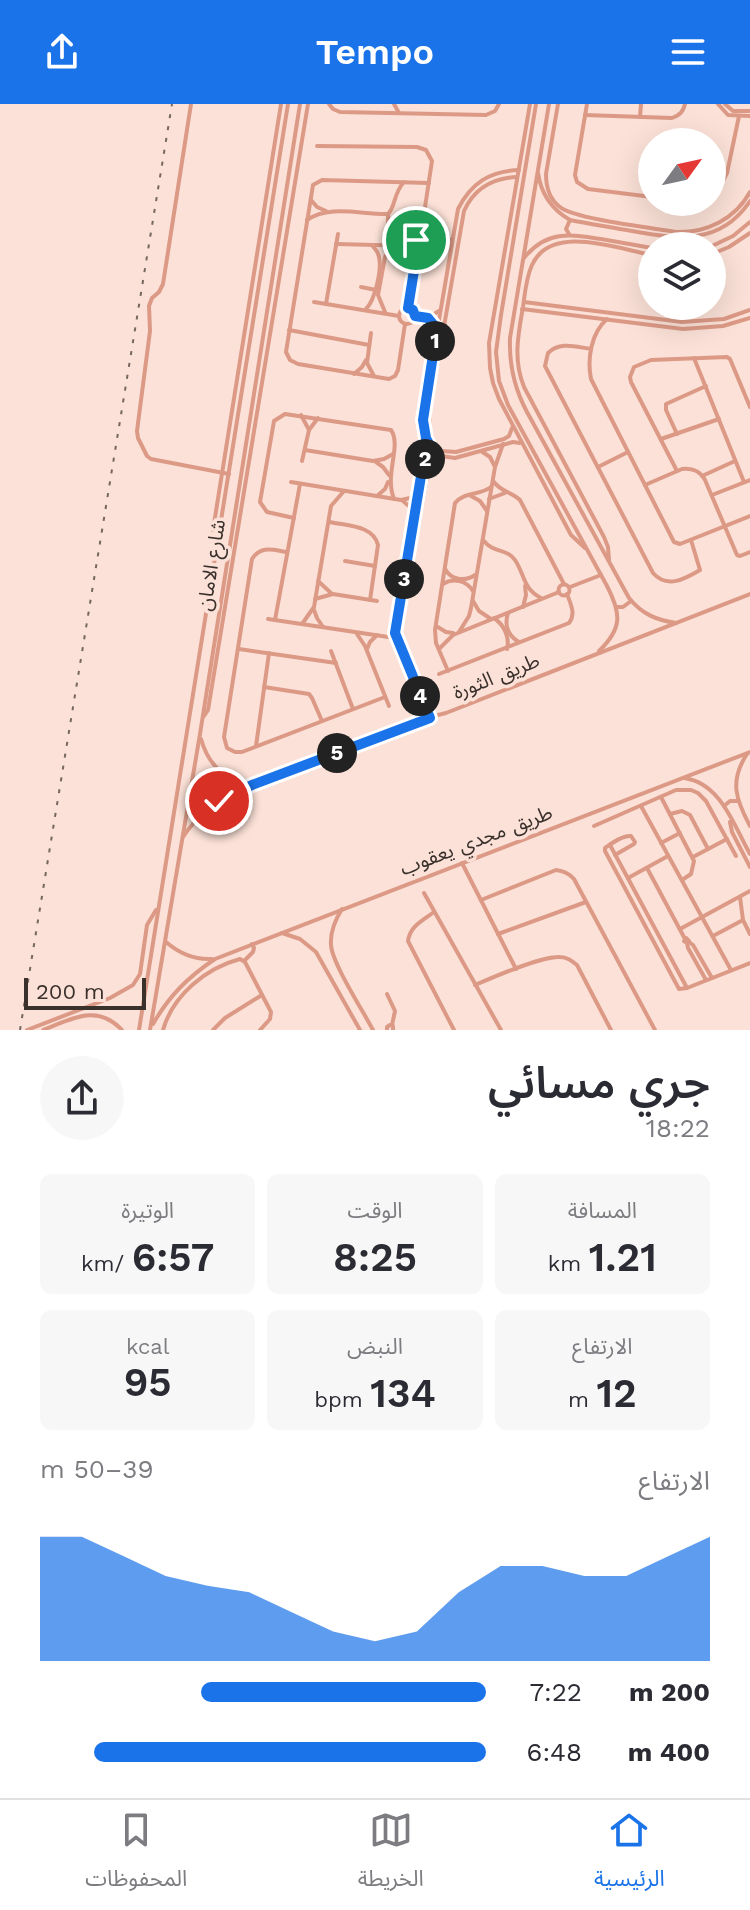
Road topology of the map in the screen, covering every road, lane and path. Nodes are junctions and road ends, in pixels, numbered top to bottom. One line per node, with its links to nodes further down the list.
1 (191, 104): 145 (street)
2 (281, 104): 49 (street)
3 (288, 104): 24 (street, شارع الامان)
4 (300, 104): 26 (street, شارع الامان)
5 (308, 104): 35 (street)
6 (329, 104): 18 (street)
7 (391, 104): 20 (street); 21 (street)
8 (499, 104): 21 (street)
9 (533, 104): 28 (street)
10 (549, 104): 29 (street)
11 (558, 104): 30 (street)
12 (587, 104): 23 (street)
13 (641, 104): 27 (street)
14 (685, 104): 27 (street)
15 (718, 104): 25 (street)
16 (725, 104): 22 (street)
17 (359, 106): 18 (street); 19 (street)
18 (350, 112): 19 (street)
19 (368, 113): 20 (street)
20 (384, 113): 21 (street)
21 (399, 113)
22 (750, 114): 25 (street)
23 (585, 115): 27 (street); 42 (street)
24 (286, 116): 26 (street); 49 (street, شارع الامان)
25 (739, 116): 36 (street)
26 (298, 117): 34 (street, شارع الامان)
27 (640, 117)
28 (529, 126): 33 (street); 47 (street)
29 (544, 130): 30 (street); 32 (street)
30 (553, 132): 50 (street)
31 (317, 146): 40 (street)
32 (538, 167): 52 (street); 78 (street)
33 (519, 170): 37 (street); 59 (street)
34 (289, 172): 35 (street); 115 (street, شارع الامان)
35 (297, 174): 115 (street)
36 (726, 175)
37 (518, 177): 47 (street); 129 (street)
38 (388, 182): 39 (street); 43 (street); 44 (street)
39 (404, 182): 40 (street); 44 (street)
40 (429, 183): 60 (street)
41 (750, 192): 50 (street)
42 (638, 195)
43 (310, 197): 46 (street); 51 (street)
44 (393, 200): 48 (street)
45 (750, 201): 55 (street)
46 (328, 211): 48 (street); 51 (street)
47 (515, 213): 91 (street); 118 (street)
48 (388, 214): 54 (street)
49 (267, 215): 79 (street, شارع الامان)
50 (589, 217): 55 (street)
51 (307, 220): 103 (street)
52 (570, 220): 55 (street); 58 (street)
53 (750, 222): 62 (street)
54 (388, 223)
55 (588, 224)
56 (750, 233): 72 (street)
57 (338, 234): 64 (street)
58 (569, 234): 61 (street); 78 (street)
59 (452, 239): 71 (street); 77 (street)
60 (420, 240): 68 (street); 70 (street)
61 (591, 240): 65 (street); 74 (street); 83 (street)
62 (726, 240)
63 (726, 242): 72 (street)
64 (336, 244): 66 (street); 84 (street)
65 (633, 244): 69 (street); 74 (street)
66 (372, 245): 67 (street); 81 (street)
67 (395, 245): 70 (street); 90 (street)
68 (425, 245): 71 (street); 75 (street)
69 (638, 245)
70 (413, 246): 75 (street)
71 (435, 246): 77 (street)
72 (729, 247): 73 (street)
73 (726, 248)
74 (633, 251): 76 (street)
75 (417, 252): 85 (street)
76 (638, 252)
77 (448, 260): 88 (street)
78 (523, 260): 96 (street)
79 (257, 276): 107 (street); 108 (street, شارع الامان)
80 (361, 287): 81 (street)
81 (376, 290): 87 (street)
82 (314, 302): 84 (street)
83 (524, 302): 86 (street); 98 (street)
84 (326, 304): 87 (street)
85 (408, 308): 92 (street); 93 (street)
86 (522, 309): 94 (street); 182 (street)
87 (365, 310): 90 (street)
88 (440, 310): 95 (street); 102 (street)
89 (750, 310): 98 (street)
90 (386, 314): 92 (street)
91 (501, 315): 96 (street); 105 (street)
92 (399, 316): 100 (street)
93 (415, 316): 95 (street); 100 (street)
94 (594, 317): 97 (street); 101 (street)
95 (428, 318): 102 (street)
96 (513, 318): 106 (street)
97 (607, 319): 98 (street); 101 (street)
98 (637, 320): 99 (street)
99 (749, 320)
100 (405, 324): 114 (street)
101 (599, 328): 110 (street)
102 (437, 329): 131 (street)
103 (289, 330): 109 (street); 113 (street)
104 (371, 333): 109 (street)
105 (498, 338): 106 (street); 118 (street)
106 (510, 338): 182 (street)
107 (244, 340): 108 (street); 145 (street)
108 (250, 341): 117 (street, شارع الامان)
109 (369, 345): 111 (street)
110 (591, 349): 134 (street); 143 (street)
111 (367, 357): 113 (street); 114 (street)
112 (694, 358): 116 (street); 119 (street); 127 (street)
113 (354, 374): 114 (street)
114 (375, 377)
115 (260, 381): 120 (street, شارع الامان); 168 (street)
116 (706, 386): 123 (street); 126 (street)
117 (240, 406): 120 (street); 147 (street, شارع الامان)
118 (506, 406): 124 (street); 146 (street)
119 (750, 407)
120 (252, 408): 168 (street, شارع الامان)
121 (301, 415): 122 (street); 125 (street); 171 (street)
122 (318, 418): 125 (street); 135 (street)
123 (719, 419): 126 (street); 141 (street)
124 (512, 426): 130 (street); 136 (street)
125 (309, 430): 132 (street)
126 (677, 434): 127 (street)
127 (660, 439): 144 (street)
128 (503, 444): 130 (street); 133 (street); 142 (street)
129 (436, 445): 131 (street); 136 (street)
130 (522, 445): 146 (street)
131 (430, 446): 137 (street)
132 (305, 450): 139 (street); 140 (street)
133 (481, 451): 136 (street); 142 (street)
134 (628, 452): 143 (street); 154 (street)
135 (393, 454): 140 (street); 149 (street)
136 (441, 454): 138 (street)
137 (426, 455): 138 (street); 158 (street)
138 (430, 460): 237 (street)
139 (302, 461)
140 (373, 461): 149 (street)
141 (735, 461): 148 (street); 151 (street)
142 (495, 467): 150 (street)
143 (598, 467): 176 (street)
144 (677, 471): 148 (street); 154 (street)
145 (222, 472): 147 (street); 174 (street)
146 (541, 472): 186 (street)
147 (229, 474): 205 (street, شارع الامان)
148 (702, 476): 161 (street)
149 (389, 478): 162 (street); 163 (street)
150 (493, 480): 155 (street); 159 (street)
151 (747, 481): 161 (street)
152 (291, 482): 153 (street)
153 (300, 484): 157 (street); 171 (street)
154 (645, 485): 176 (street)
155 (491, 487): 160 (street); 164 (street)
156 (344, 491): 157 (street); 162 (street); 166 (street)
157 (327, 493): 166 (street)
158 (419, 493): 165 (street); 170 (street)
159 (510, 493): 164 (street); 190 (street)
160 (469, 495): 167 (street); 184 (street)
161 (712, 495): 173 (street)
162 (377, 496): 163 (street)
163 (394, 499): 165 (street)
164 (489, 499): 167 (street)
165 (401, 500): 170 (street)
166 (331, 506): 172 (street)
167 (487, 511): 175 (street)
168 (238, 515): 206 (street, شارع الامان); 236 (street)
169 (750, 516): 173 (street)
170 (414, 517): 219 (street)
171 (294, 518): 178 (street)
172 (328, 522): 183 (street); 187 (street)
173 (725, 526): 176 (street); 179 (street)
174 (213, 530)
175 (482, 539): 177 (street); 180 (street)
176 (691, 540)
177 (498, 551): 180 (street); 188 (street)
178 (287, 552): 210 (street); 222 (street)
179 (750, 552)
180 (479, 558): 185 (street)
181 (345, 561): 183 (street)
182 (609, 565): 201 (street)
183 (375, 566): 199 (street)
184 (445, 567): 185 (street); 189 (street)
185 (477, 573): 191 (street)
186 (601, 575): 190 (street); 204 (street)
187 (318, 581): 193 (street); 198 (street)
188 (525, 583): 197 (street); 203 (street)
189 (442, 586): 191 (street); 213 (street)
190 (567, 586): 192 (street); 194 (street)
191 (473, 591): 196 (street)
192 (559, 592): 194 (street); 197 (street)
193 (333, 594): 198 (street); 199 (street)
194 (567, 594): 221 (street)
195 (750, 594): 211 (street, طريق الثورة)
196 (472, 598): 209 (street); 216 (street)
197 (543, 598): 203 (street)
198 (315, 599): 202 (street)
199 (370, 600): 200 (street)
200 (377, 601)
201 (631, 601): 204 (street); 211 (street)
202 (314, 607): 212 (street); 214 (street)
203 (523, 607): 207 (street)
204 (616, 607): 228 (street)
205 (207, 610): 206 (street); 218 (street, شارع الامان)
206 (219, 610): 220 (street, شارع الامان)
207 (508, 612): 209 (street); 221 (street)
208 (268, 619): 210 (street)
209 (492, 619): 216 (street); 223 (street)
210 (275, 620): 212 (street)
211 (676, 623): 228 (street, طريق الثورة)
212 (302, 624): 214 (street)
213 (435, 625): 216 (street); 224 (street)
214 (323, 627): 215 (street)
215 (355, 632): 217 (street); 226 (street)
216 (459, 632): 224 (street)
217 (377, 635): 219 (street); 226 (street)
218 (202, 636): 220 (street); 270 (street, شارع الامان)
219 (395, 638): 237 (street)
220 (214, 640): 236 (street, شارع الامان)
221 (522, 643): 223 (street)
222 (239, 649): 227 (street); 240 (street)
223 (507, 649): 230 (street)
224 (439, 650): 230 (street)
225 (331, 651): 229 (street)
226 (366, 651): 233 (street)
227 (269, 653): 229 (street); 232 (street)
228 (597, 653): 237 (street, طريق الثورة)
229 (336, 663): 235 (street)
230 (448, 671): 231 (street)
231 (439, 674)
232 (264, 687): 238 (street); 240 (street)
233 (385, 697): 234 (street); 235 (street)
234 (389, 706)
235 (354, 710): 238 (street)
236 (202, 717): 239 (street, شارع الامان)
237 (432, 717): 243 (street, طريق الثورة)
238 (322, 721): 240 (street)
239 (200, 734): 243 (street); 256 (street, شارع الامان)
240 (256, 747)
241 (749, 752): 242 (street, طريق مجدي يعقوب); 245 (street)
242 (682, 778): 247 (street); 265 (street, طريق مجدي يعقوب)
243 (252, 785): 256 (street, طريق الثورة)
244 (661, 797): 246 (street); 249 (street); 255 (street)
245 (738, 801): 247 (street); 248 (street)
246 (641, 806): 252 (street); 257 (street)
247 (724, 806): 251 (street)
248 (743, 812): 250 (street); 253 (street)
249 (670, 814): 254 (street); 259 (street)
250 (750, 816)
251 (731, 819): 260 (street); 266 (street)
252 (594, 826)
253 (750, 826)
254 (680, 833): 257 (street); 264 (street)
255 (727, 839): 259 (street); 263 (street)
256 (181, 840): 271 (street, شارع الامان)
257 (661, 843): 262 (street)
258 (610, 845): 261 (street); 261 (street); 301 (street)
259 (708, 849): 264 (street)
260 (750, 854)
261 (615, 855): 268 (street)
262 (668, 856): 267 (street); 269 (street)
263 (736, 856)
264 (693, 857): 269 (street)
265 (462, 863): 275 (street); 280 (street, طريق مجدي يعقوب)
266 (750, 867)
267 (647, 868): 268 (street); 285 (street)
268 (628, 878): 301 (street)
269 (682, 880): 283 (street)
270 (162, 882): 271 (street); 278 (street, شارع الامان)
271 (174, 885): 279 (street, شارع الامان)
272 (750, 892): 274 (street)
273 (424, 893): 282 (street)
274 (740, 897): 281 (street); 283 (street)
275 (481, 900): 276 (street); 287 (street)
276 (586, 902): 287 (street); 320 (street)
277 (750, 905): 281 (street)
278 (158, 906): 279 (street); 304 (street); 310 (street, شارع الامان)
279 (171, 907): 290 (street, شارع الامان)
280 (343, 909): 286 (street, طريق مجدي يعقوب); 292 (street)
281 (740, 909): 284 (street)
282 (434, 912): 300 (street); 317 (street)
283 (702, 917): 285 (street); 289 (street)
284 (743, 920): 288 (street); 289 (street)
285 (680, 929): 299 (street)
286 (280, 933): 291 (street, طريق مجدي يعقوب); 295 (street)
287 (498, 934): 297 (street)
288 (750, 934)
289 (712, 936): 298 (street)
290 (165, 941): 293 (street); 311 (street, شارع الامان)
291 (252, 944): 293 (street, طريق مجدي يعقوب); 294 (street)
292 (332, 955): 295 (street); 316 (street)
293 (215, 959): 311 (street, طريق مجدي يعقوب)
294 (244, 961): 303 (street); 312 (street)
295 (322, 961): 315 (street)
296 (750, 963): 298 (street)
297 (516, 969): 300 (street); 319 (street)
298 (731, 970): 299 (street)
299 (709, 979): 301 (street)
300 (475, 985): 318 (street)
301 (687, 988)
302 (387, 994): 305 (street)
303 (262, 995): 313 (street); 314 (street)
304 (76, 1014): 307 (street); 308 (street); 309 (street)
305 (390, 1028): 306 (street)
306 (381, 1029)
307 (27, 1030)
308 (43, 1030)
309 (122, 1030)
310 (139, 1030)
311 (150, 1030)
312 (163, 1030)
313 (213, 1030)
314 (260, 1030)
315 (360, 1030)
316 (373, 1030)
317 (454, 1030)
318 (501, 1030)
319 (611, 1030)
320 (655, 1030)

